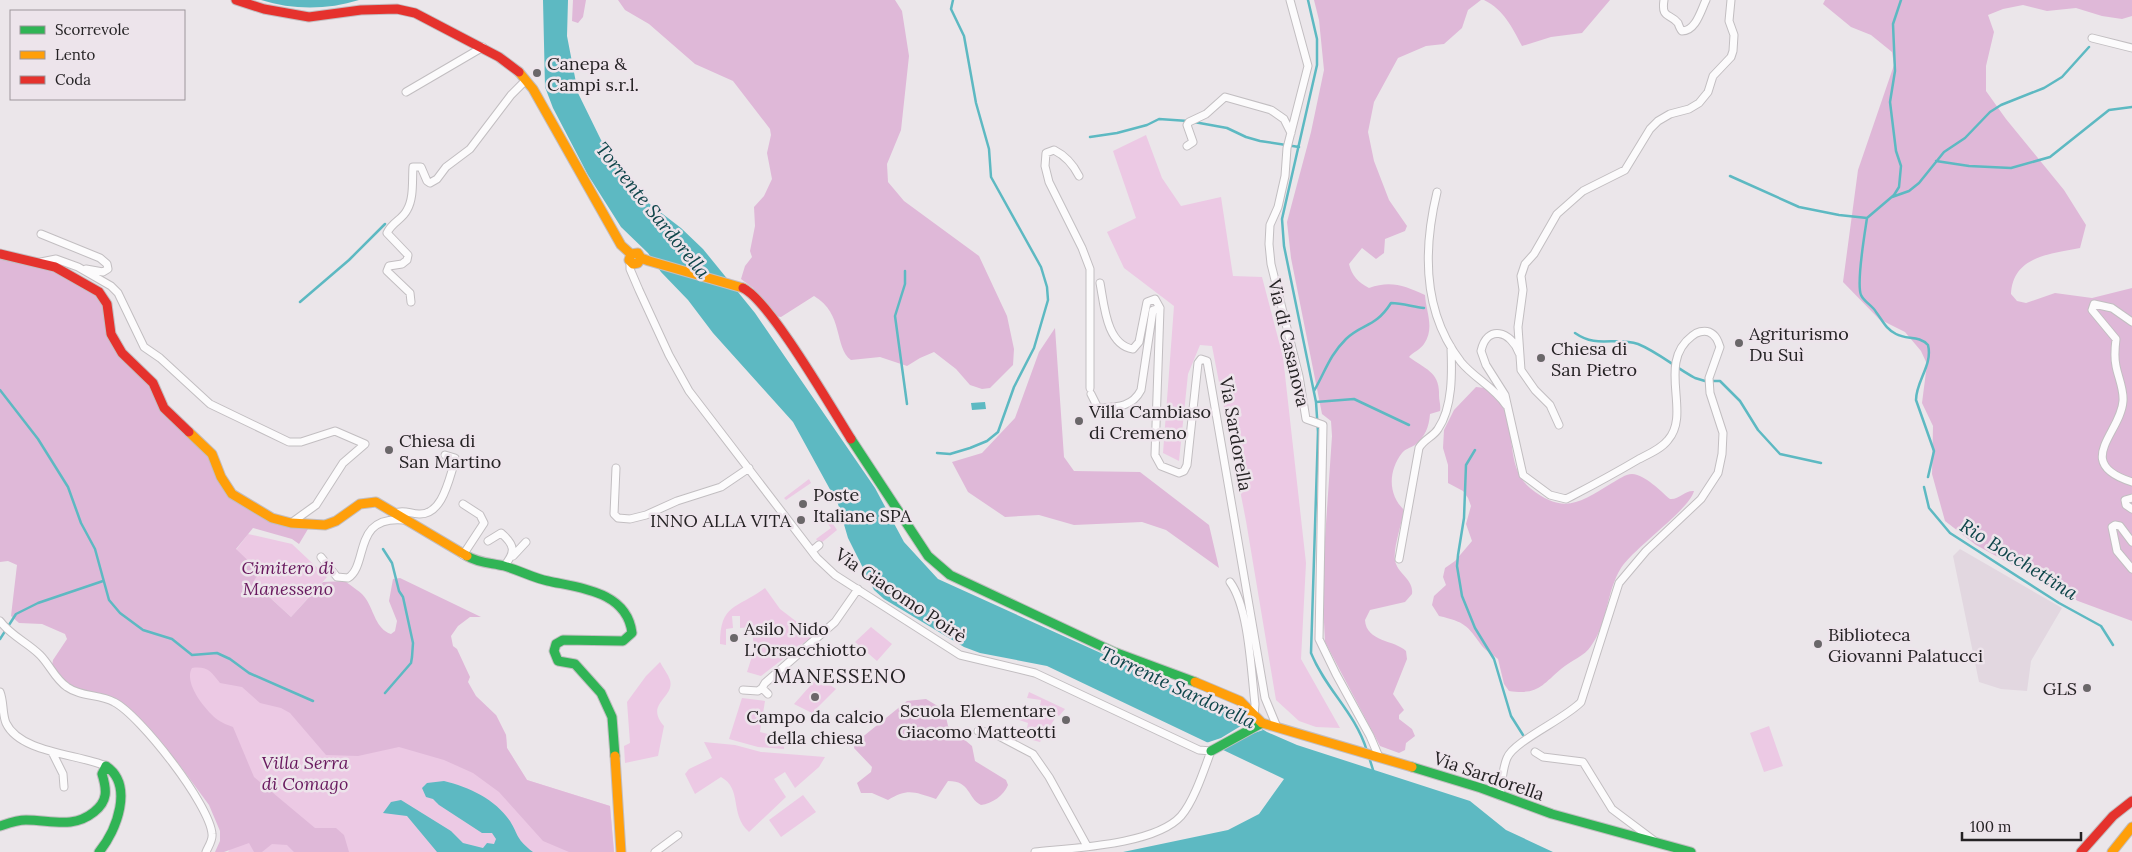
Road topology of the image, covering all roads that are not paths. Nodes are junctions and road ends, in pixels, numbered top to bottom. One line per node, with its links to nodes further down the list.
1 (236, 0): 7 (main road, Via Giacomo Poirè)
2 (1290, 0): 11 (street, Via di Casanova)
3 (1664, 0): 4 (street)
4 (1706, 0)
5 (1731, 0): 25 (street)
6 (2092, 38): 8 (street)
7 (484, 47): 9 (main road, Via Giacomo Poirè); 10 (street)
8 (2132, 48)
9 (526, 80): 17 (main road, Via Giacomo Poirè); 21 (street)
10 (406, 92)
11 (1292, 133): 12 (street); 62 (street, Via di Casanova)
12 (1187, 146)
13 (1078, 176): 22 (street)
14 (1437, 192): 24 (street)
15 (41, 234): 19 (street)
16 (0, 254): 18 (main road)
17 (630, 258): 30 (street, Via Giacomo Poirè); 56 (main road, Via Sardorella)
18 (40, 262): 19 (street); 37 (main road)
19 (78, 267): 37 (street)
20 (1100, 283): 22 (street)
21 (411, 302)
22 (1160, 308): 57 (street, Via Sardorella)
23 (2132, 322): 31 (street)
24 (1451, 344): 26 (street); 46 (street)
25 (1519, 353): 26 (street); 27 (street)
26 (1510, 411): 65 (street)
27 (1559, 425)
28 (445, 455): 35 (street)
29 (616, 468): 30 (street)
30 (749, 468): 42 (street, Via Giacomo Poirè)
31 (2132, 482)
32 (2132, 498): 34 (street)
33 (463, 504): 43 (street)
34 (2132, 509)
35 (395, 513): 36 (main road); 37 (main road)
36 (404, 520): 43 (main road); 45 (street)
37 (291, 523)
38 (488, 541): 44 (street)
39 (526, 542): 44 (street)
40 (2132, 542): 48 (street)
41 (819, 545): 42 (street)
42 (812, 551): 50 (street, Via Giacomo Poirè)
43 (464, 554): 47 (main road)
44 (513, 556): 47 (street)
45 (321, 557)
46 (1399, 559)
47 (504, 566): 74 (main road)
48 (2132, 569)
49 (1230, 582): 56 (street)
50 (858, 589): 52 (street); 59 (street, Via Giacomo Poirè)
51 (0, 621): 73 (street)
52 (762, 688): 53 (street); 55 (street)
53 (743, 690)
54 (0, 692): 61 (street)
55 (768, 694)
56 (1257, 721): 57 (main road, Via Sardorella); 59 (main road)
57 (1277, 728): 62 (main road, Via Sardorella)
58 (978, 731): 71 (street)
59 (1213, 749): 71 (street)
60 (1535, 752): 70 (street)
61 (53, 754): 63 (street); 64 (street)
62 (1379, 757): 65 (main road, Via Sardorella)
63 (106, 766): 67 (main road); 72 (main road)
64 (64, 787)
65 (1500, 796): 70 (main road, Via Sardorella)
66 (2132, 801): 78 (main road)
67 (0, 826)
68 (2132, 827): 79 (main road)
69 (678, 835): 75 (street)
70 (1656, 842): 77 (main road, Via Sardorella)
71 (1087, 846): 76 (street)
72 (99, 852)
73 (206, 852)
74 (621, 852)
75 (655, 852)
76 (1035, 852)
77 (1691, 852)
78 (2081, 852)
79 (2112, 852)

